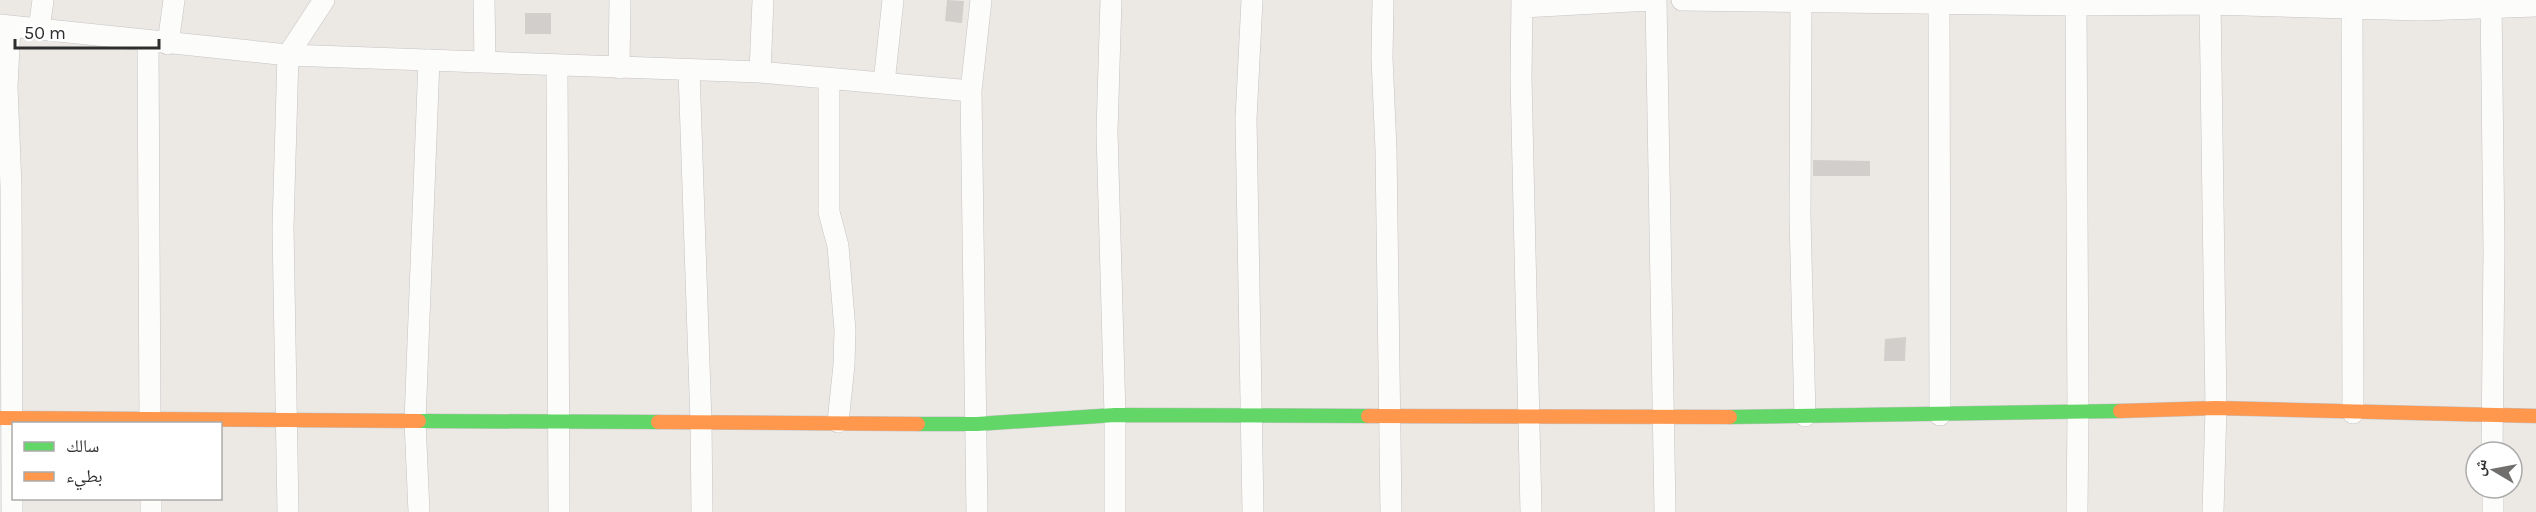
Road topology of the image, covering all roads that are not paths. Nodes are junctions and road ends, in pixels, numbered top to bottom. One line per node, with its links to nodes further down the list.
1 (43, 0): 24 (street)
2 (174, 0): 25 (street)
3 (324, 0): 26 (street)
4 (484, 0): 28 (street)
5 (620, 0): 30 (street)
6 (763, 0): 32 (street)
7 (893, 0): 34 (street)
8 (981, 0): 35 (street)
9 (1111, 0): 40 (street)
10 (1252, 0): 39 (street)
11 (1383, 0): 42 (street)
12 (1650, 0): 20 (street)
13 (1656, 0): 48 (street)
14 (1682, 0): 15 (street)
15 (1801, 1): 16 (street); 43 (street)
16 (1939, 2): 18 (street); 41 (street)
17 (2210, 2): 18 (street); 21 (street); 36 (street)
18 (2076, 3): 38 (street)
19 (2491, 3): 21 (street); 22 (street); 44 (street)
20 (1522, 4): 47 (street)
21 (2352, 4): 37 (street)
22 (2536, 6)
23 (5, 26): 24 (street); 46 (street)
24 (39, 29): 25 (street)
25 (158, 43): 26 (street); 50 (street)
26 (288, 55): 27 (street); 49 (street)
27 (429, 60): 28 (street); 51 (street)
28 (485, 61): 29 (street)
29 (557, 65): 30 (street); 52 (street)
30 (619, 68): 31 (street)
31 (689, 70): 32 (street); 53 (street)
32 (760, 72): 33 (street)
33 (829, 78): 34 (street); 54 (street)
34 (884, 83): 35 (street)
35 (971, 91): 55 (street)
36 (2216, 408): 37 (street); 38 (street); 69 (street)
37 (2353, 412): 44 (street)
38 (2078, 413): 41 (street); 68 (street)
39 (1253, 414): 40 (street); 42 (street); 64 (street)
40 (1115, 415): 55 (street); 63 (street)
41 (1940, 415): 43 (street)
42 (1389, 416): 47 (street); 65 (street)
43 (1805, 416): 48 (street)
44 (2492, 416): 45 (street); 56 (street)
45 (2536, 416)
46 (6, 417): 50 (street); 57 (street)
47 (1527, 417): 48 (street); 66 (street)
48 (1665, 418): 67 (street)
49 (287, 420): 50 (street); 51 (street); 58 (street)
50 (150, 421)
51 (415, 421): 52 (street); 59 (street)
52 (559, 421): 53 (street); 60 (street)
53 (701, 422): 54 (street); 61 (street)
54 (838, 422): 55 (street)
55 (977, 424): 62 (street)
56 (2492, 440)
57 (12, 512)
58 (288, 512)
59 (419, 512)
60 (559, 512)
61 (702, 512)
62 (977, 512)
63 (1115, 512)
64 (1253, 512)
65 (1391, 512)
66 (1531, 512)
67 (1665, 512)
68 (2077, 512)
69 (2213, 512)

